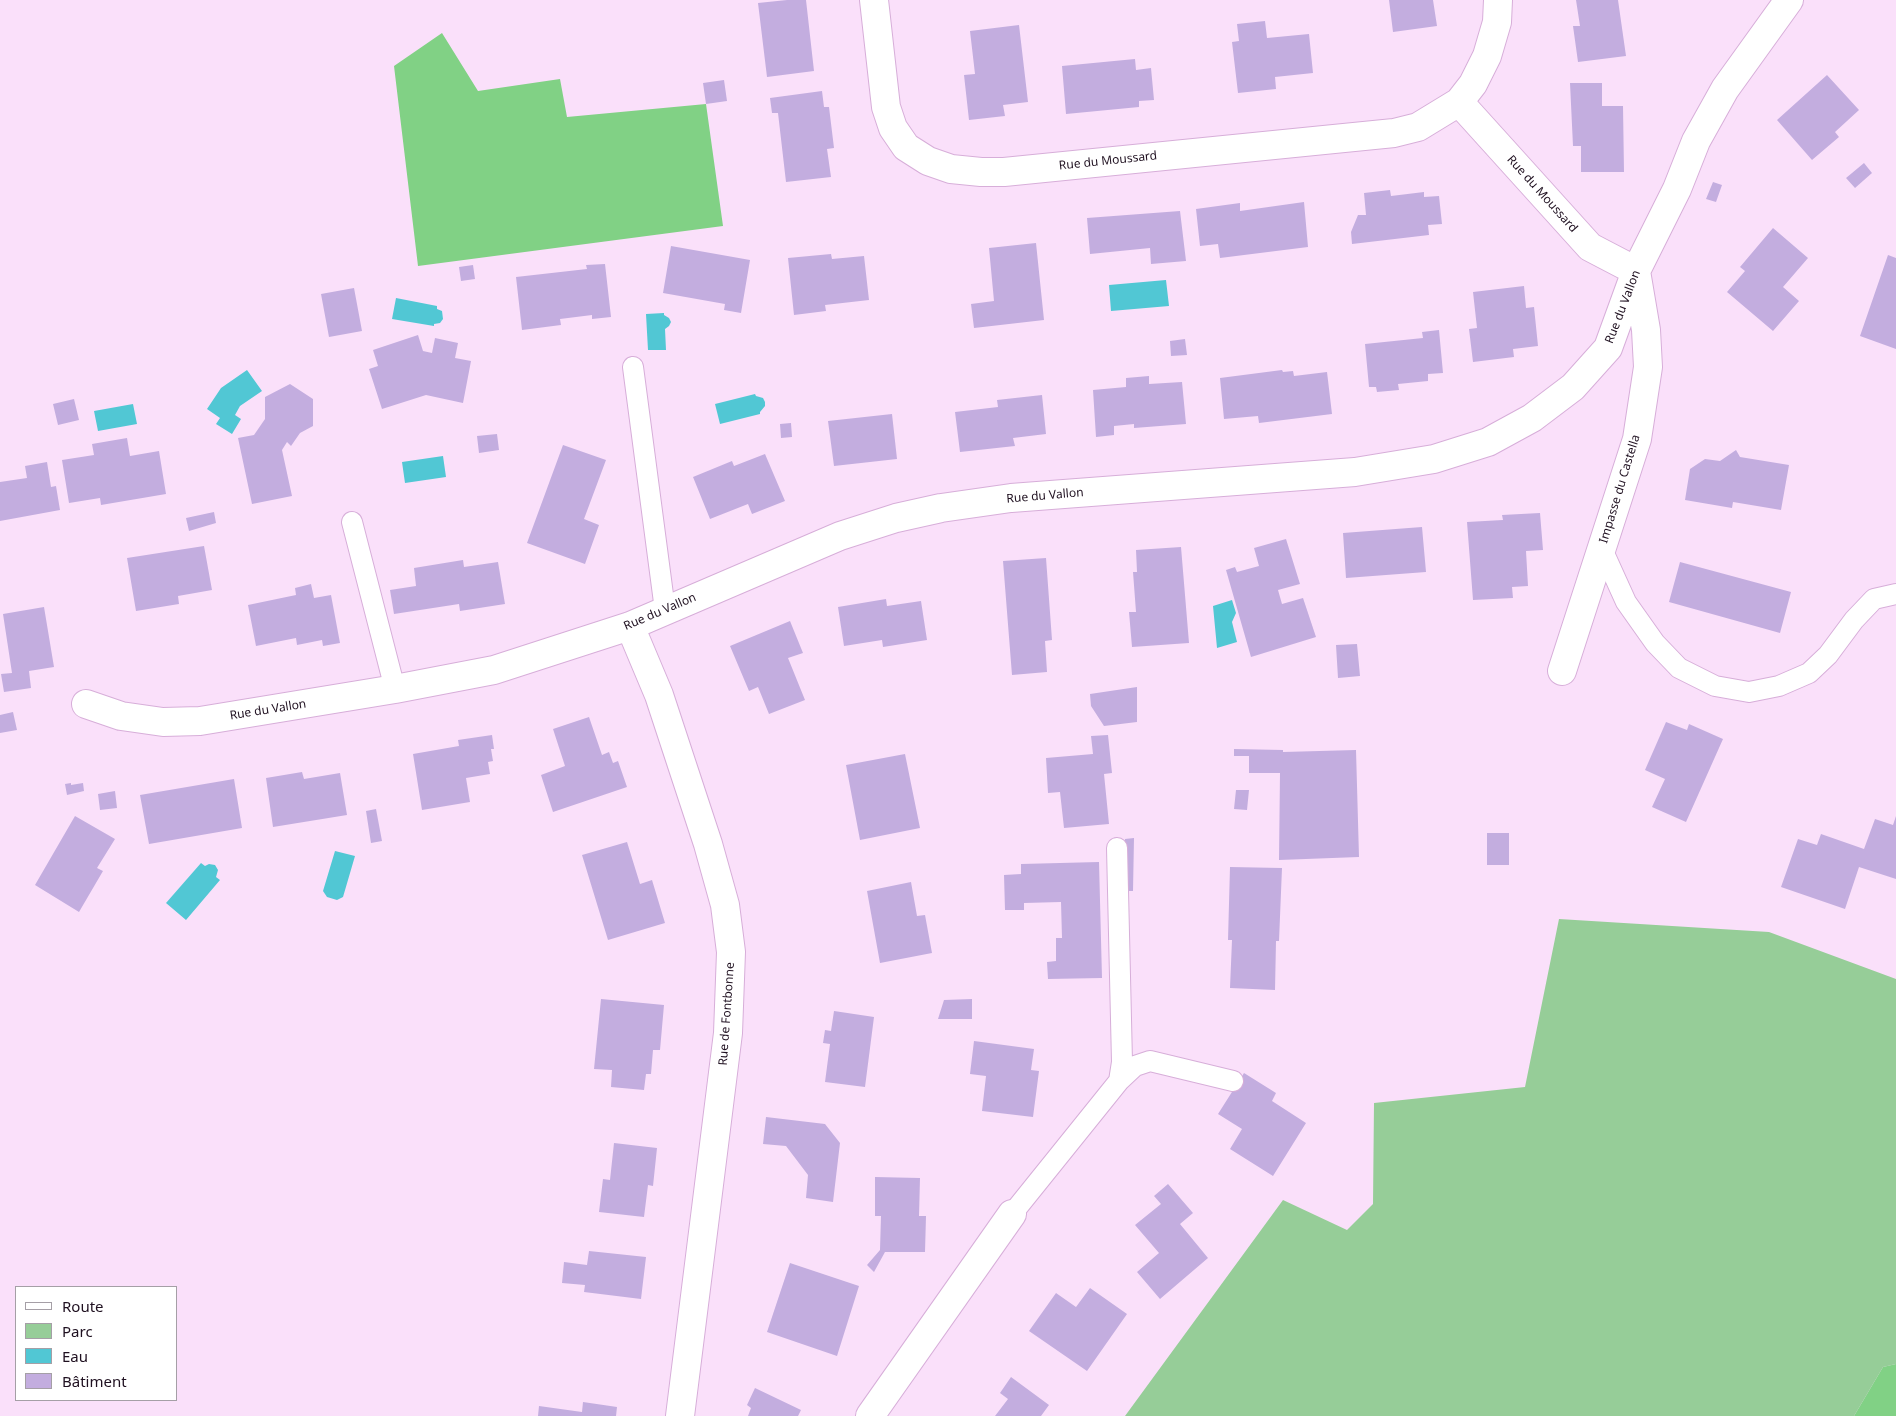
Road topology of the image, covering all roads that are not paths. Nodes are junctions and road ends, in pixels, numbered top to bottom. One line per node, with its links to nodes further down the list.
1 (874, 0): 4 (street, Rue du Moussard)
2 (1498, 0): 4 (street, Rue du Moussard)
3 (1789, 0): 5 (street, Rue du Vallon)
4 (1459, 102): 5 (street, Rue du Moussard)
5 (1636, 271): 8 (street, Impasse du Castella); 10 (street, Rue du Vallon)
6 (633, 367): 10 (lane)
7 (352, 522): 13 (lane)
8 (1602, 549): 9 (lane); 12 (street, Impasse du Castella)
9 (1896, 594)
10 (665, 610): 11 (street, Rue du Vallon)
11 (630, 626): 13 (street, Rue du Vallon); 19 (street, Rue de Fontbonne)
12 (1562, 671)
13 (395, 689): 14 (street, Rue du Vallon)
14 (86, 704)
15 (1117, 848): 17 (lane)
16 (1233, 1080): 17 (lane)
17 (1119, 1081): 18 (lane)
18 (1012, 1214): 20 (street)
19 (680, 1416)
20 (870, 1416)

